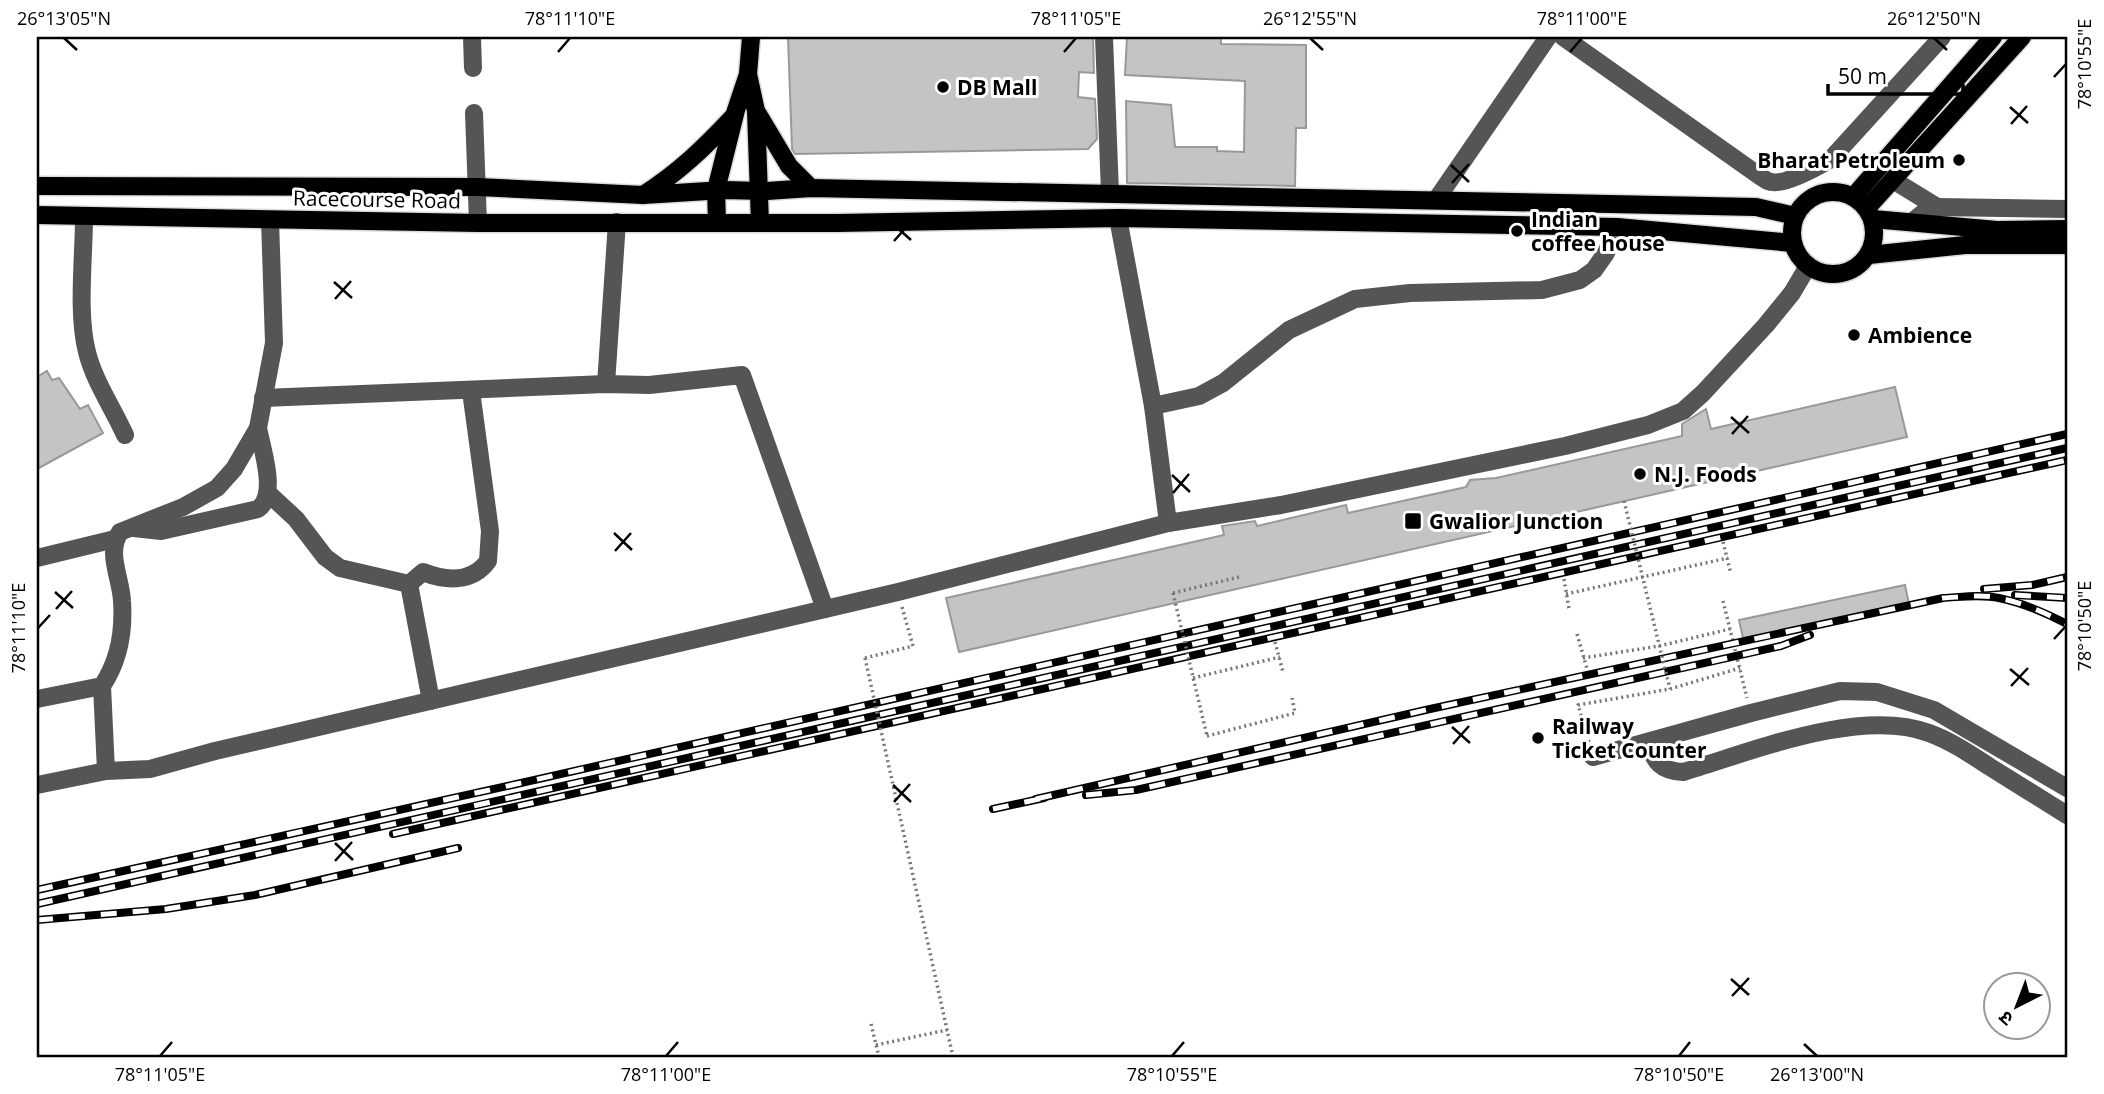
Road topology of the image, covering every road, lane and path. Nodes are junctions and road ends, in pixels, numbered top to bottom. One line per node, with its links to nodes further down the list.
1 (472, 37): 9 (street)
2 (751, 37): 10 (main road)
3 (1104, 37): 20 (street)
4 (1548, 37): 22 (street)
5 (1563, 37): 6 (street)
6 (1942, 37)
7 (1993, 37): 24 (main road)
8 (2022, 37): 14 (main road)
9 (473, 68)
10 (748, 74): 11 (main road); 13 (main road)
11 (756, 111): 17 (main road); 19 (main road)
12 (474, 113): 16 (street)
13 (734, 116): 18 (main road); 21 (main road)
14 (1893, 180): 23 (street); 24 (main road)
15 (37, 186): 16 (main road, Racecourse Road)
16 (477, 187): 21 (main road, Racecourse Road); 34 (street)
17 (811, 188): 19 (main road, Racecourse Road); 20 (main road, Racecourse Road)
18 (716, 190): 19 (main road, Racecourse Road); 21 (main road, Racecourse Road); 32 (main road)
19 (759, 191): 35 (main road)
20 (1110, 193): 22 (main road, Racecourse Road)
21 (643, 195)
22 (1436, 200): 27 (main road, Racecourse Road)
23 (1937, 207): 25 (street); 33 (street)
24 (1865, 208): 27 (main road); 33 (main road); 40 (main road)
25 (2067, 209)
26 (37, 215): 28 (main road, Racecourse Road)
27 (1795, 216): 38 (main road)
28 (84, 217): 30 (main road, Racecourse Road); 47 (street)
29 (1118, 218): 35 (main road, Racecourse Road); 36 (main road, Racecourse Road); 45 (street)
30 (270, 220): 34 (main road, Racecourse Road); 44 (street)
31 (617, 222): 32 (main road, Racecourse Road); 34 (main road, Racecourse Road); 42 (street)
32 (716, 222): 35 (main road, Racecourse Road)
33 (1912, 222): 37 (main road)
34 (478, 223)
35 (760, 223)
36 (1617, 227): 38 (main road, Racecourse Road); 45 (street)
37 (2067, 229)
38 (1793, 243): 41 (main road)
39 (2067, 245): 40 (main road)
40 (1869, 255): 41 (main road)
41 (1808, 266): 50 (street)
42 (606, 384): 43 (street); 64 (street)
43 (471, 391): 44 (street); 60 (street)
44 (263, 398): 46 (street)
45 (1153, 406): 50 (street)
46 (258, 428): 48 (street); 51 (street)
47 (125, 435)
48 (268, 493): 51 (street); 60 (street)
49 (1624, 501): 58 (path, bridge)
50 (1168, 523): 61 (street)
51 (130, 527): 52 (street)
52 (115, 539): 54 (street); 76 (street)
53 (1723, 542): 55 (path)
54 (37, 558)
55 (1728, 558): 56 (path); 58 (path)
56 (1731, 574)
57 (1239, 577): 75 (path, bridge)
58 (1642, 577): 62 (path); 69 (path, bridge)
59 (1564, 579): 62 (path)
60 (409, 584): 80 (street)
61 (898, 593): 64 (street); 89 (path, bridge)
62 (1566, 594): 65 (path)
63 (1723, 601): 66 (path)
64 (825, 609): 80 (street)
65 (1569, 609)
66 (1730, 629): 69 (path); 72 (path)
67 (1577, 634): 71 (path)
68 (1275, 642): 70 (path)
69 (1659, 646): 71 (path); 77 (path, bridge)
70 (1280, 657): 73 (path); 75 (path)
71 (1583, 658): 74 (path)
72 (1740, 668): 77 (path); 81 (path)
73 (1283, 672)
74 (1588, 672)
75 (1193, 678): 78 (path, bridge)
76 (102, 686): 79 (street); 84 (street)
77 (1670, 689): 83 (path)
78 (1292, 698)
79 (37, 699)
80 (430, 701): 84 (street)
81 (1751, 713): 82 (street); 86 (street)
82 (1648, 742): 83 (street); 87 (street)
83 (1593, 757)
84 (106, 771): 85 (street)
85 (37, 785)
86 (2067, 788)
87 (2067, 815)
88 (871, 1024): 90 (path)
89 (947, 1030): 90 (path); 92 (path, bridge)
90 (876, 1045): 91 (path)
91 (879, 1057)
92 (953, 1057)

